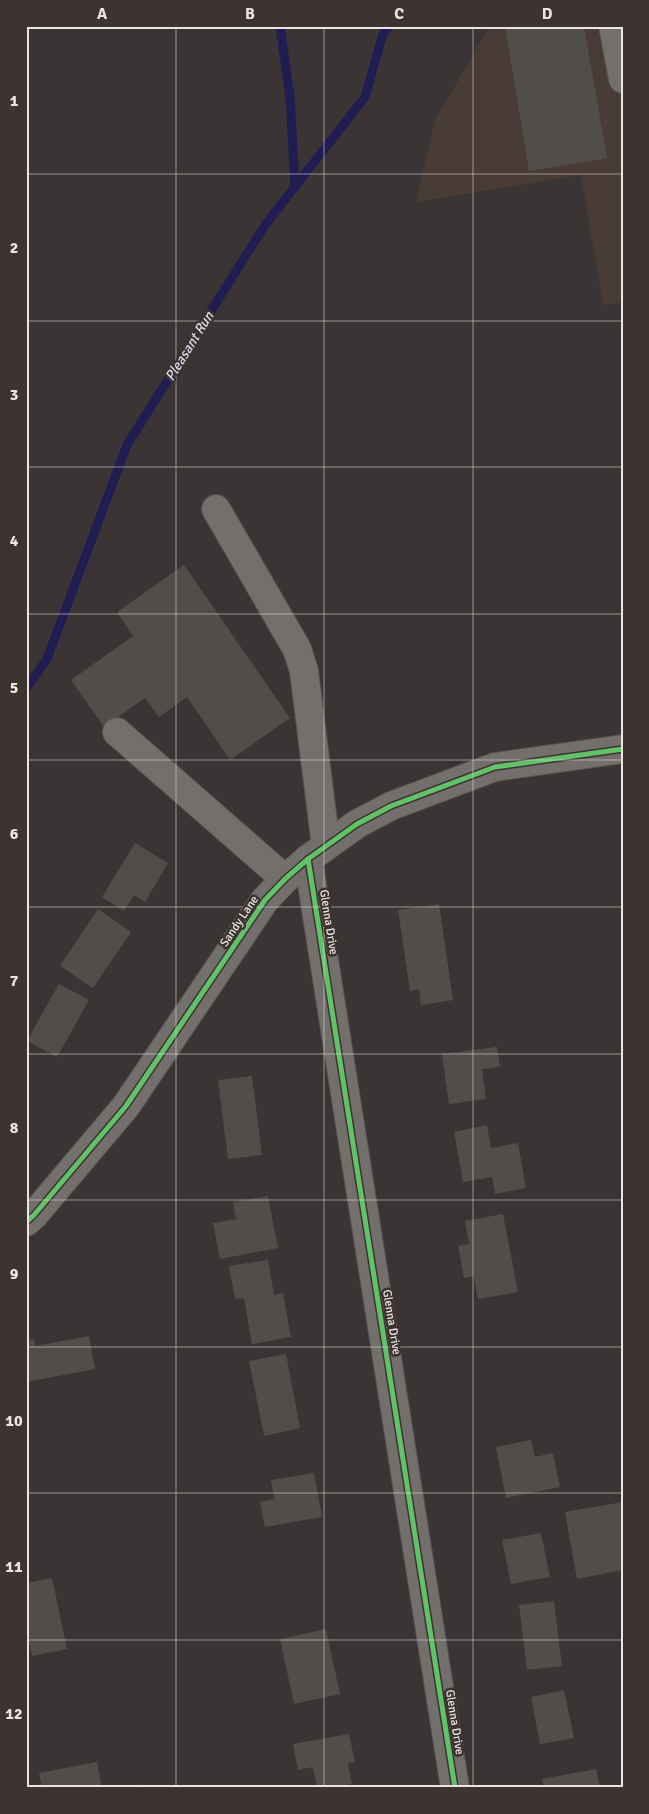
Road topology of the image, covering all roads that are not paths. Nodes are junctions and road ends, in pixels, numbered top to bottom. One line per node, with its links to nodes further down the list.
1 (613, 26): 2 (street)
2 (623, 79)
3 (216, 509): 6 (street, Glenna Drive)
4 (116, 732): 7 (street)
5 (623, 749): 6 (street, Sandy Lane)
6 (317, 852): 7 (street, Sandy Lane); 9 (street, Glenna Drive)
7 (285, 879): 8 (street, Sandy Lane)
8 (26, 1222)
9 (455, 1788)

